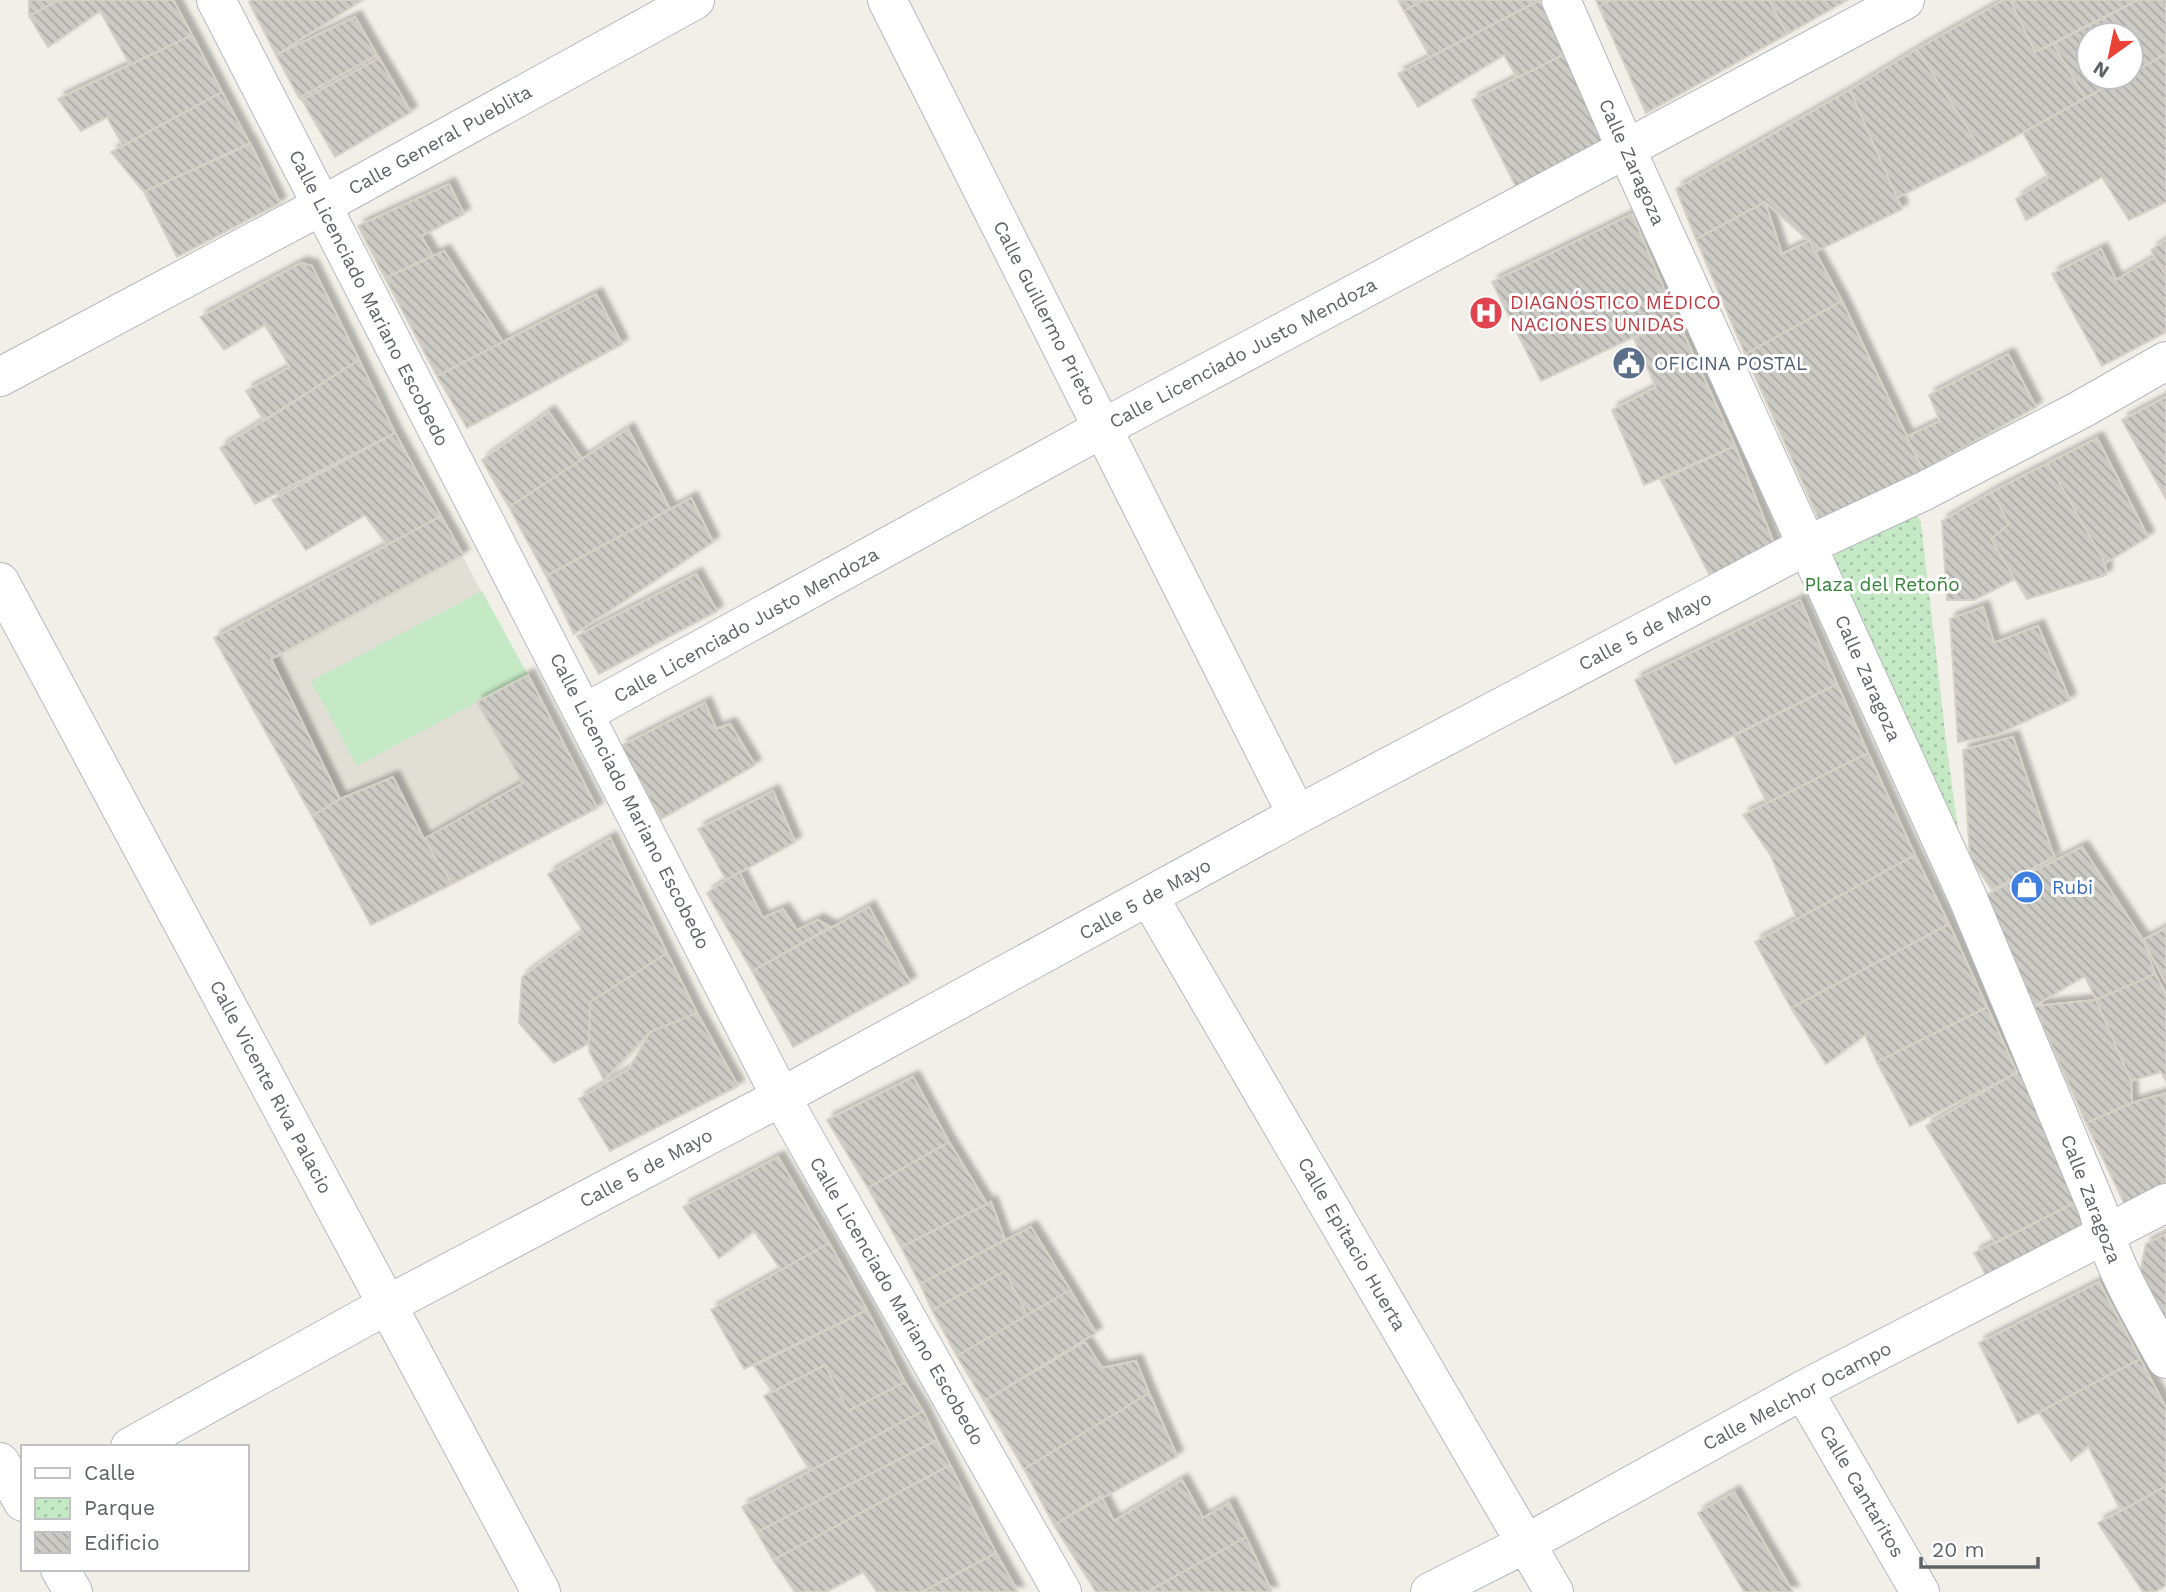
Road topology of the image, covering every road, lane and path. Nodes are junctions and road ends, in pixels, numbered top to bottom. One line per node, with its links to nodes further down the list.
1 (216, 0): 7 (street, Calle Licenciado Mariano Escobedo)
2 (695, 0): 7 (street, Calle General Pueblita)
3 (887, 0): 10 (street, Calle Guillermo Prieto)
4 (1560, 0): 6 (street, Calle Zaragoza)
5 (1905, 0): 6 (street, Calle Licenciado Justo Mendoza)
6 (1626, 149): 10 (street, Calle Licenciado Justo Mendoza); 11 (street, Calle Zaragoza)
7 (320, 206): 9 (street, Calle General Pueblita); 13 (street, Calle Licenciado Mariano Escobedo)
8 (2166, 361): 11 (street, Calle 5 de Mayo)
9 (0, 377)
10 (1103, 428): 13 (street, Calle Licenciado Justo Mendoza); 14 (street, Calle Guillermo Prieto)
11 (1808, 545): 14 (street, Calle 5 de Mayo); 18 (street, Calle Zaragoza)
12 (0, 582): 19 (street, Calle Vicente Riva Palacio)
13 (585, 713): 16 (street, Calle Licenciado Mariano Escobedo)
14 (1297, 815): 15 (street, Calle 5 de Mayo)
15 (1149, 897): 16 (street, Calle 5 de Mayo); 27 (street, Calle Epitacio Huerta)
16 (781, 1097): 19 (street, Calle 5 de Mayo); 31 (street, Calle Licenciado Mariano Escobedo)
17 (2166, 1203): 18 (street, Calle Melchor Ocampo)
18 (2104, 1236): 20 (street, Calle Zaragoza); 21 (street, Calle Melchor Ocampo)
19 (387, 1304): 22 (street, Calle 5 de Mayo); 30 (street, Calle Vicente Riva Palacio)
20 (2166, 1359)
21 (1803, 1390): 27 (street, Calle Melchor Ocampo); 34 (street, Calle Cantaritos)
22 (134, 1445)
23 (0, 1462): 24 (street)
24 (21, 1500)
25 (21, 1505): 26 (street)
26 (0, 1519)
27 (1527, 1542): 32 (street, Calle Melchor Ocampo); 33 (street, Calle Epitacio Huerta)
28 (61, 1571): 29 (street)
29 (73, 1592)
30 (541, 1592)
31 (1062, 1592)
32 (1430, 1592)
33 (1554, 1592)
34 (1920, 1592)

